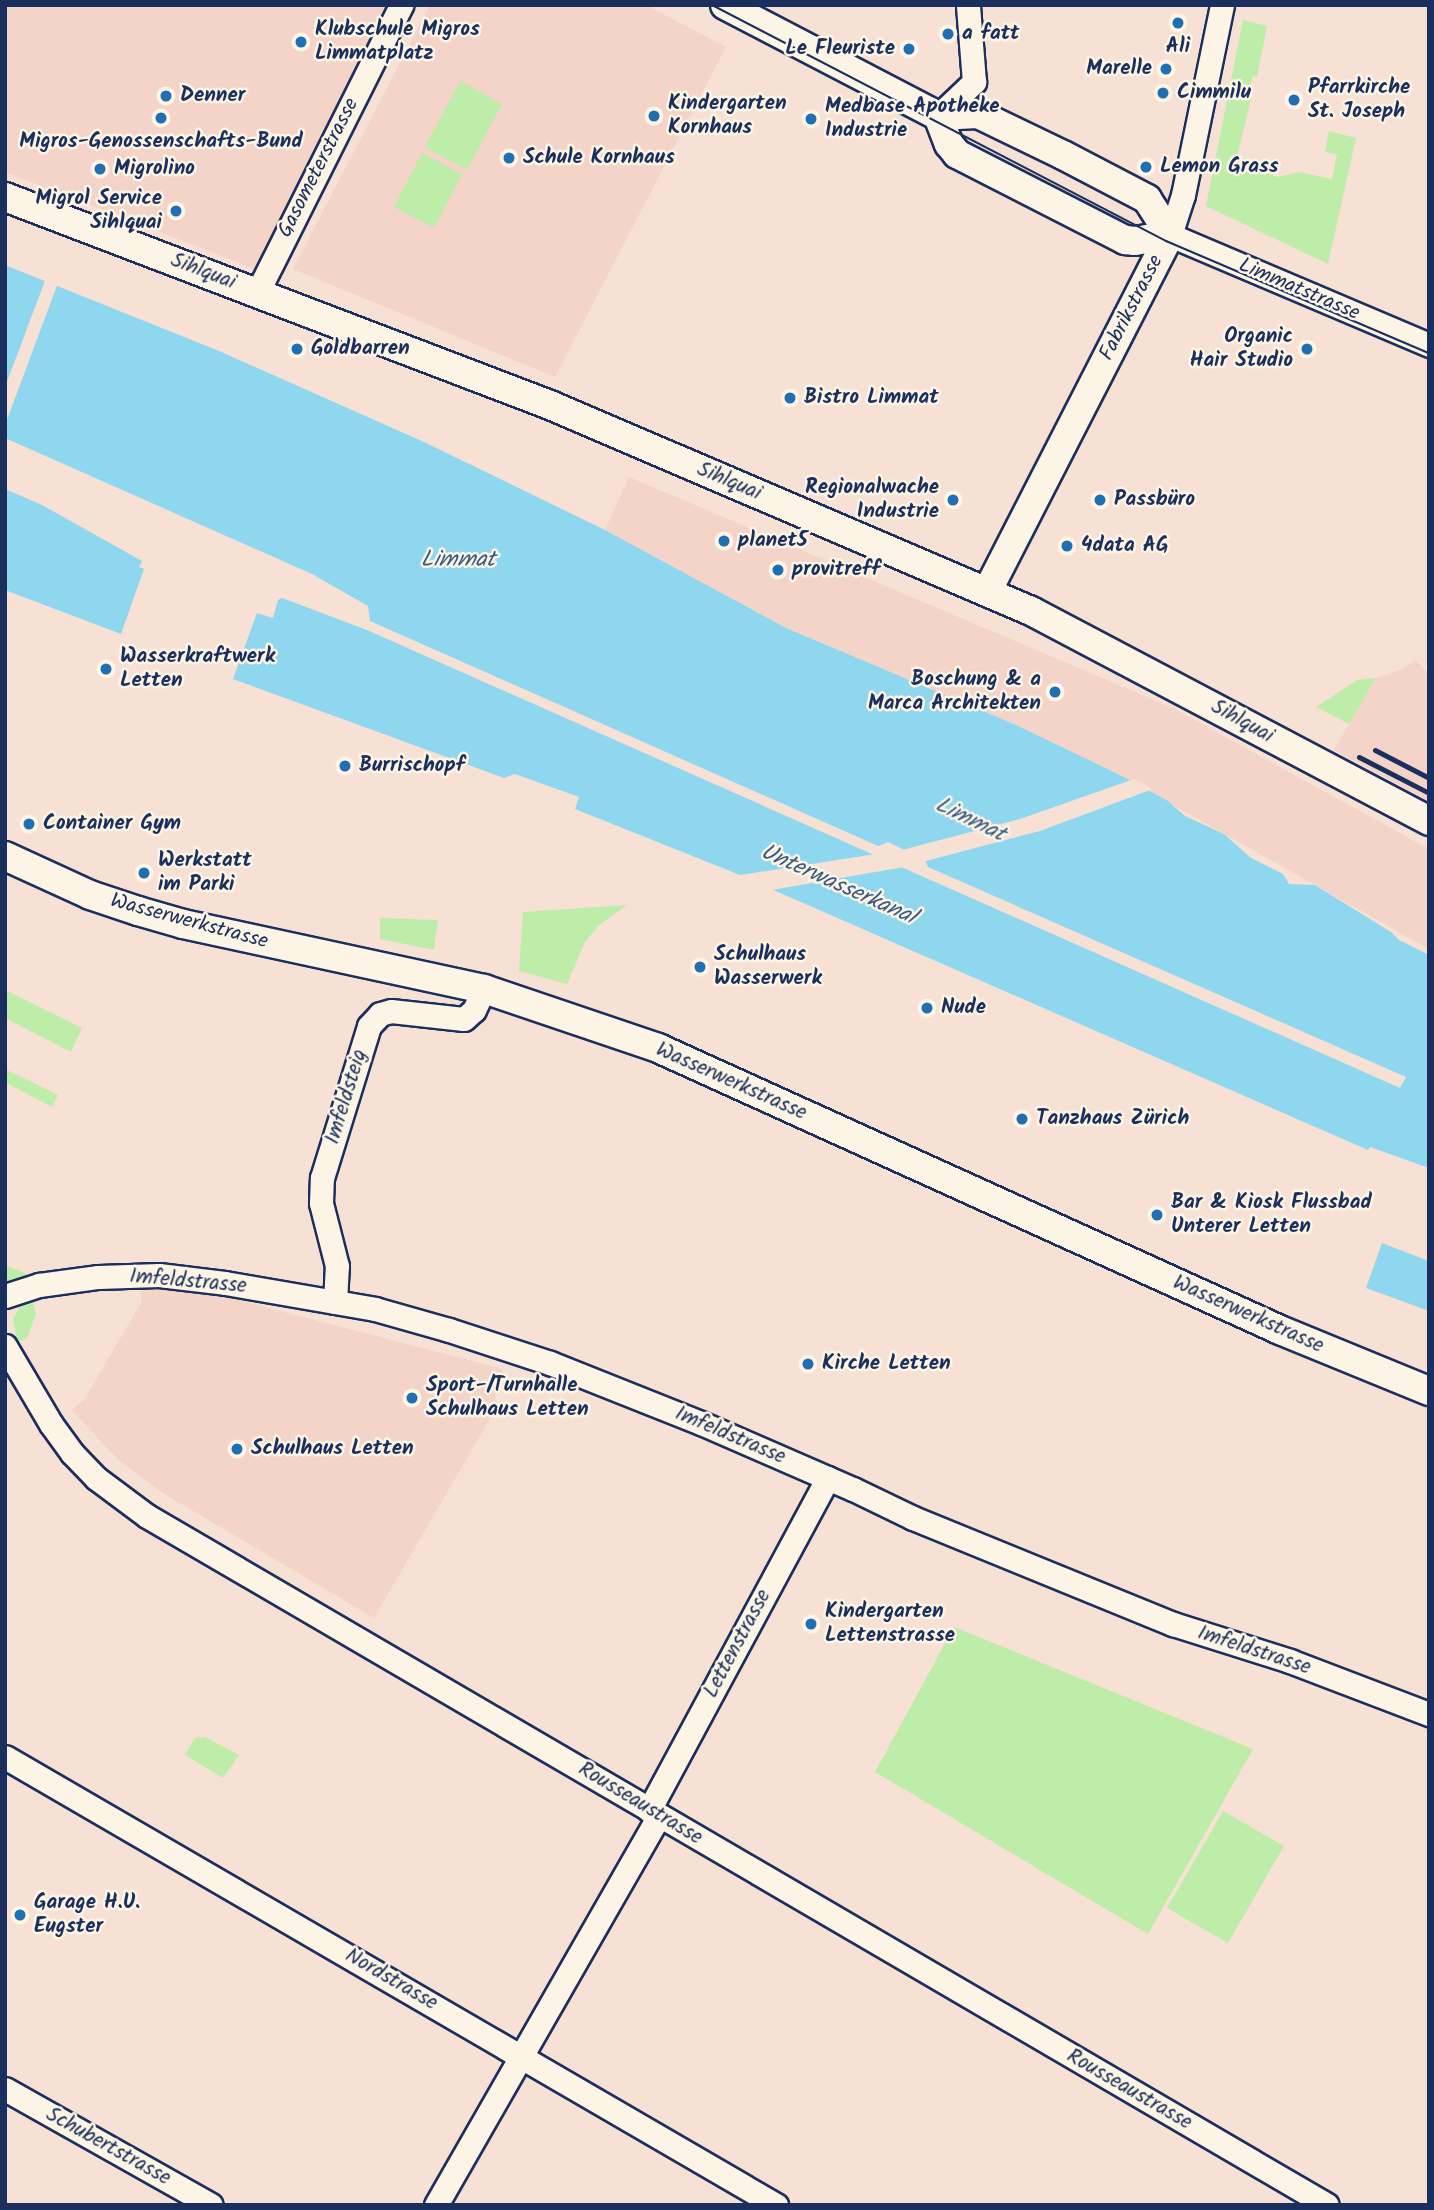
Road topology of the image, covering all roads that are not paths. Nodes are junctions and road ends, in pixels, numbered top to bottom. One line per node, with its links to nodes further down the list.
1 (401, 5): 8 (street, Gasometerstrasse)
2 (725, 5): 5 (street)
3 (968, 5): 5 (street)
4 (1223, 5): 7 (street, Fabrikstrasse)
5 (938, 116): 7 (street); 7 (street)
6 (5, 197): 8 (street, Sihlquai)
7 (1170, 235): 9 (street, Limmatstrasse); 10 (street, Fabrikstrasse)
8 (257, 293): 10 (street, Sihlquai)
9 (1429, 345)
10 (987, 592): 11 (street, Sihlquai)
11 (1429, 821)
12 (5, 856): 13 (street, Wasserwerkstrasse)
13 (484, 989): 15 (street, Imfeldsteig); 17 (street, Wasserwerkstrasse)
14 (5, 1296): 15 (street, Imfeldstrasse)
15 (335, 1302): 18 (street, Imfeldstrasse)
16 (5, 1346): 21 (street, Rousseaustrasse)
17 (1429, 1391)
18 (828, 1478): 19 (street, Imfeldstrasse); 21 (street, Lettenstrasse)
19 (1429, 1714)
20 (5, 1757): 22 (street, Nordstrasse)
21 (654, 1813): 22 (street, Lettenstrasse); 27 (street, Rousseaustrasse)
22 (522, 2055): 25 (street, Lettenstrasse); 26 (street, Nordstrasse)
23 (5, 2090): 24 (street, Schubertstrasse)
24 (211, 2205)
25 (436, 2205)
26 (776, 2205)
27 (1327, 2205)

